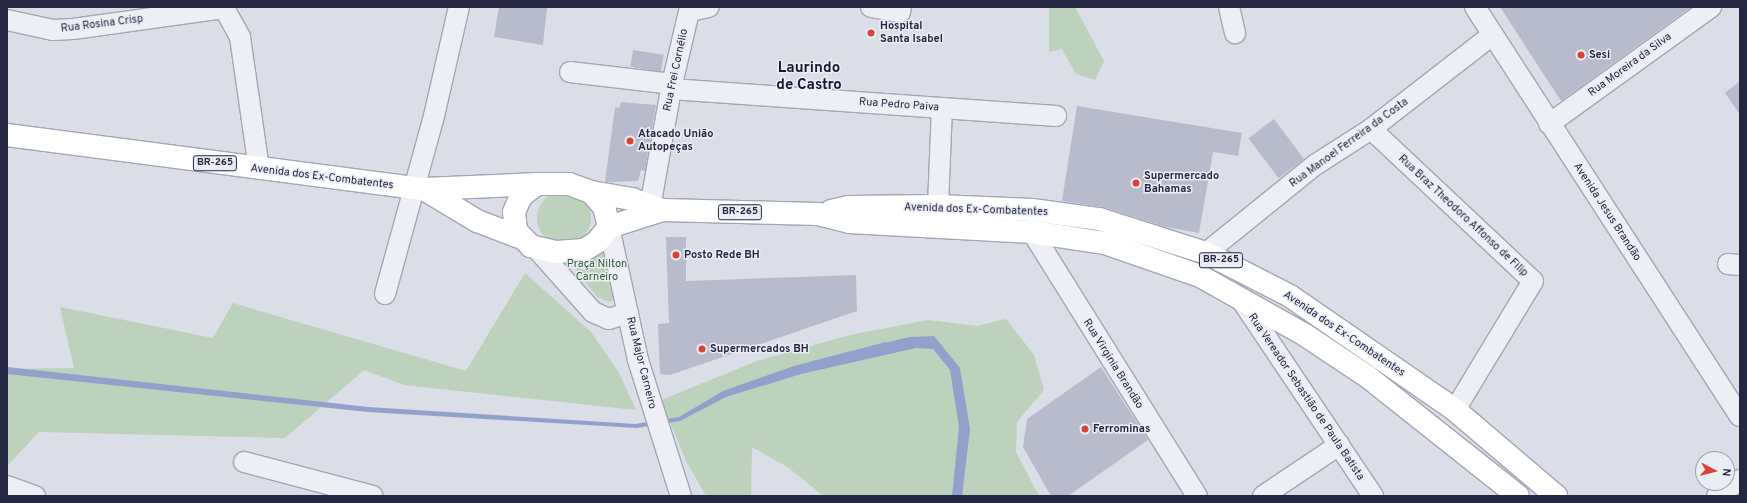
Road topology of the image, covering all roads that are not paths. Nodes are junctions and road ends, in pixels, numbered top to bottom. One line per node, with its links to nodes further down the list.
1 (459, 7): 22 (street)
2 (709, 7): 9 (street)
3 (871, 7): 4 (street)
4 (902, 7)
5 (1229, 7): 11 (street)
6 (1476, 7): 12 (street, Avenida Jesus Brandão)
7 (1711, 7): 17 (street, Rua Moreira da Silva)
8 (226, 8): 10 (street, Rua Rosina Crisp); 20 (street, Rua Rosina Crisp)
9 (690, 9): 14 (street, Rua Frei Cornélio)
10 (7, 20)
11 (1234, 33)
12 (1492, 36): 17 (street, Avenida Jesus Brandão); 18 (street, Rua Manoel Ferreira da Costa)
13 (570, 72): 14 (street, Rua Pedro Paiva)
14 (671, 87): 15 (street, Rua Pedro Paiva); 24 (street, Rua Frei Cornélio)
15 (942, 108): 16 (street, Rua Pedro Paiva); 25 (street)
16 (1056, 116)
17 (1549, 124): 35 (street, Avenida Jesus Brandão)
18 (1371, 129): 30 (street, Rua Manoel Ferreira da Costa); 34 (street, Rua Braz Theodoro Affonso de Filip)
19 (7, 135): 20 (main road, Avenida dos Ex-Combatentes / BR-265)
20 (259, 169): 22 (main road, Avenida dos Ex-Combatentes / BR-265)
21 (537, 184): 22 (main road, Avenida dos Ex-Combatentes / BR-265); 23 (main road, BR-265); 29 (main road)
22 (419, 188): 29 (main road, Avenida dos Ex-Combatentes / BR-265); 31 (street)
23 (591, 192): 24 (main road, Avenida dos Ex-Combatentes / BR-265); 27 (main road, BR-265)
24 (649, 203): 26 (main road, Avenida dos Ex-Combatentes / BR-265); 27 (main road, Avenida dos Ex-Combatentes / BR-265)
25 (938, 206): 26 (main road, Avenida dos Ex-Combatentes / BR-265); 30 (main road, Avenida dos Ex-Combatentes / BR-265)
26 (818, 214): 28 (main road, Avenida dos Ex-Combatentes / BR-265)
27 (609, 227): 29 (main road, BR-265); 33 (street, Rua Major Carneiro)
28 (1032, 232): 32 (main road, Avenida dos Ex-Combatentes / BR-265); 43 (street, Rua Virginia Brandão)
29 (528, 243): 33 (street)
30 (1206, 252): 34 (main road, Avenida dos Ex-Combatentes / BR-265)
31 (385, 294)
32 (1240, 298): 36 (street, Rua Vereador Sebastião de Paula Batista); 46 (main road, Avenida dos Ex-Combatentes / BR-265)
33 (628, 313): 42 (street, Rua Major Carneiro)
34 (1455, 410): 47 (main road, Avenida dos Ex-Combatentes / BR-265)
35 (1740, 416)
36 (1339, 445): 44 (street); 45 (street, Rua Vereador Sebastião de Paula Batista)
37 (244, 462): 41 (street)
38 (1740, 480): 48 (street)
39 (7, 486): 40 (street)
40 (35, 496)
41 (373, 496)
42 (681, 496)
43 (1197, 496)
44 (1263, 496)
45 (1373, 496)
46 (1518, 496)
47 (1556, 496)
48 (1717, 496)

